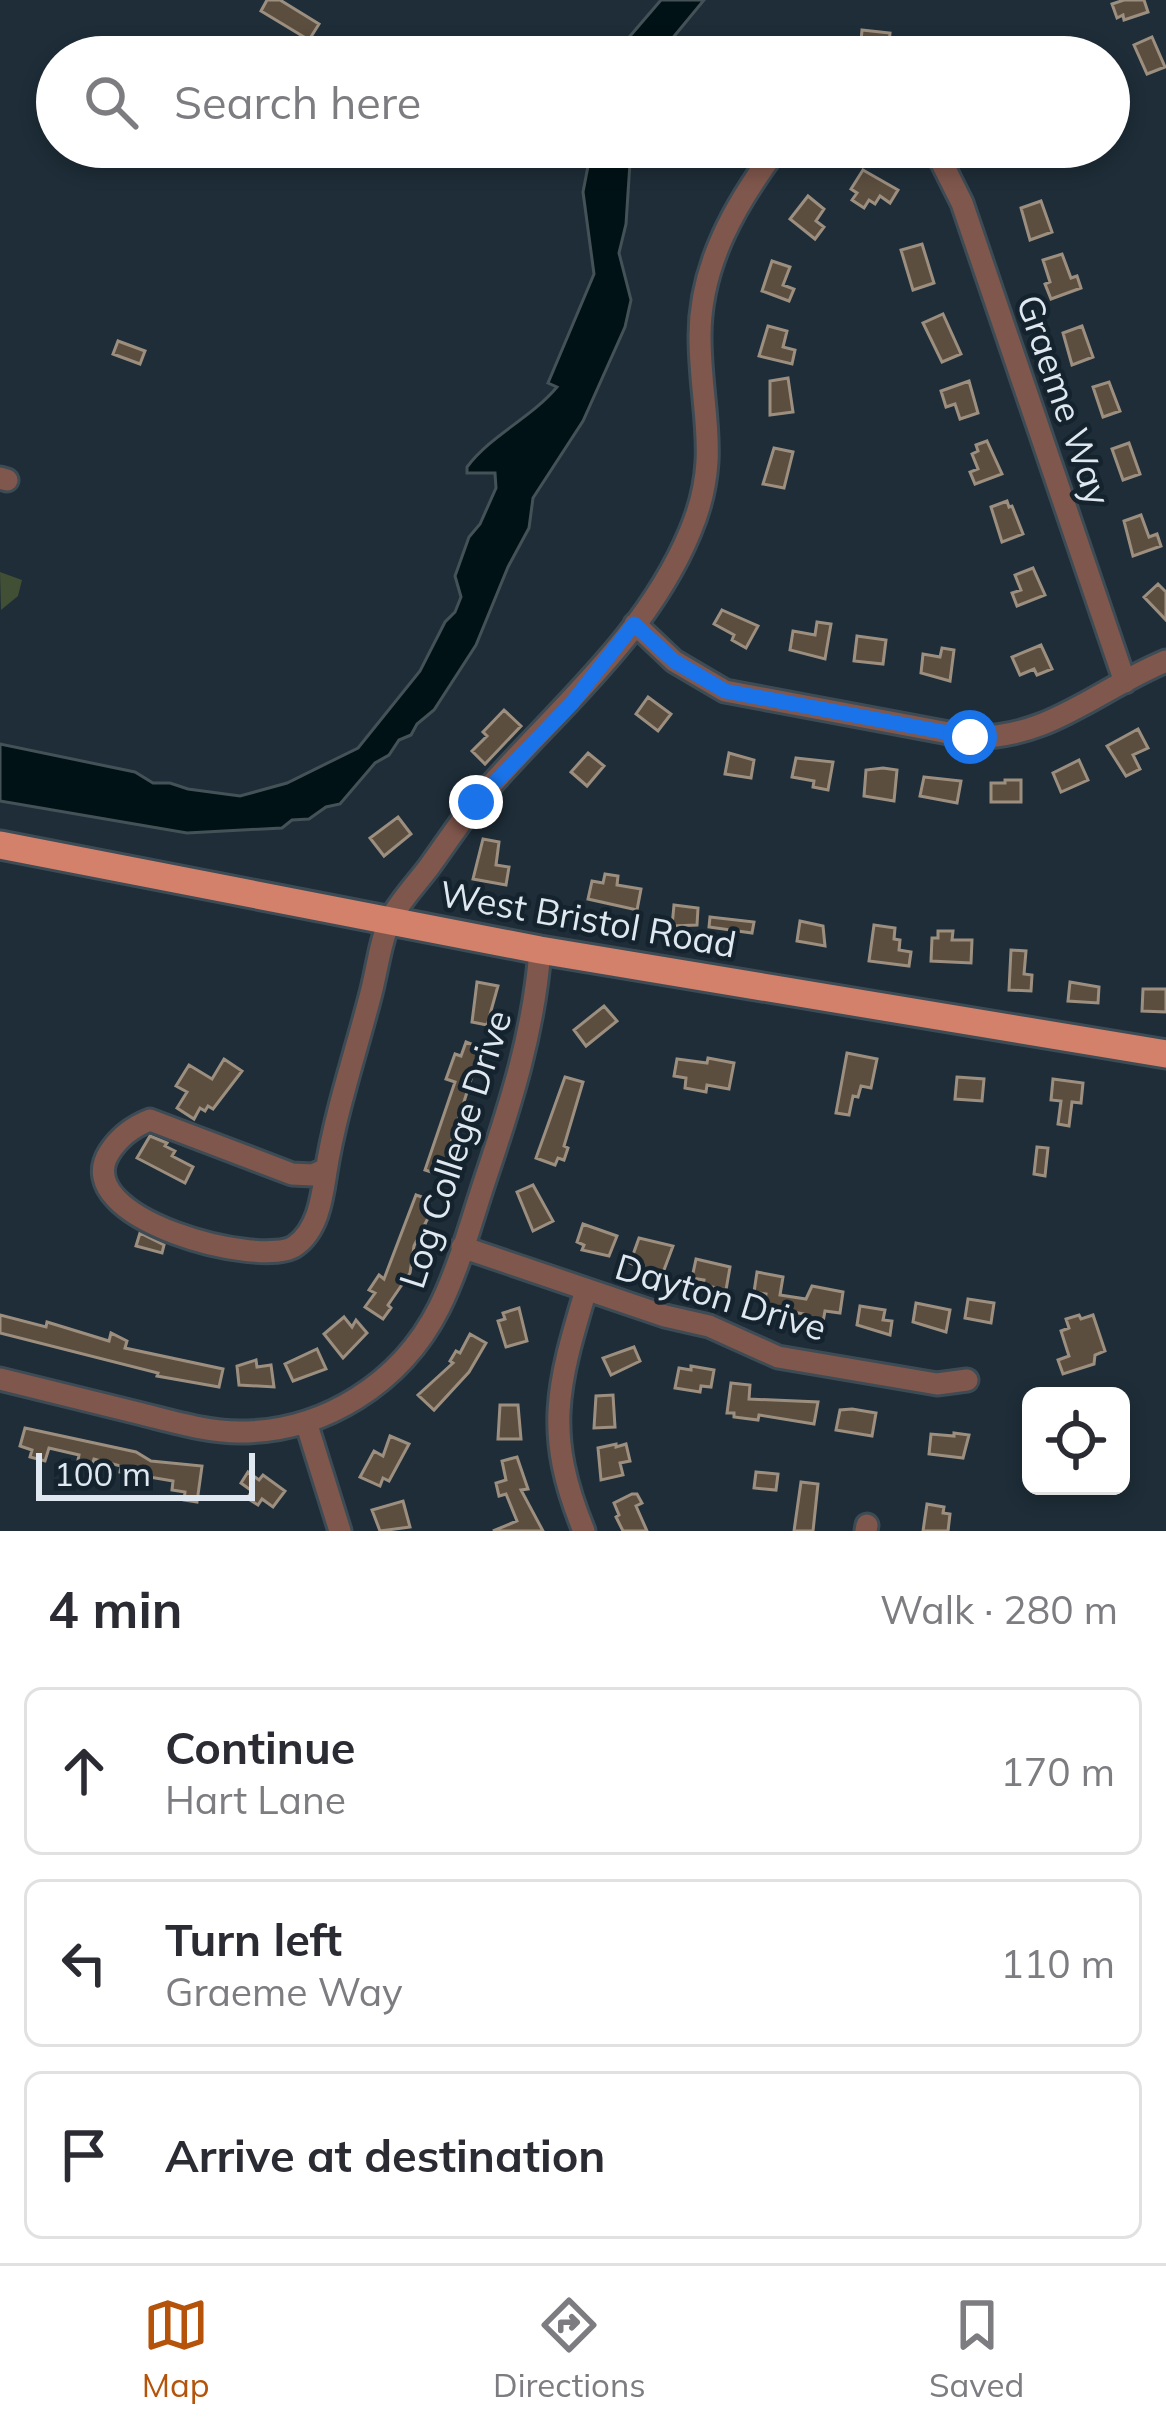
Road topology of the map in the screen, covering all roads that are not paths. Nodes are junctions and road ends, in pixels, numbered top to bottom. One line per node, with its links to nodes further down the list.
1 (764, 168): 3 (street)
2 (944, 168): 5 (street, Graeme Way)
3 (634, 624): 5 (street); 7 (street)
4 (1166, 661): 5 (street)
5 (1125, 682)
6 (0, 845): 7 (main road, West Bristol Road)
7 (390, 920): 8 (main road, West Bristol Road); 10 (street)
8 (540, 950): 9 (main road, West Bristol Road); 11 (street, Log College Drive)
9 (1166, 1054)
10 (326, 1169): 10 (street)
11 (462, 1247): 12 (street, Dayton Drive); 15 (street, Log College Drive)
12 (586, 1290): 14 (street, Dayton Drive); 17 (street)
13 (0, 1379): 15 (street, Log College Drive)
14 (967, 1380)
15 (306, 1422): 16 (street)
16 (340, 1531)
17 (584, 1531)

